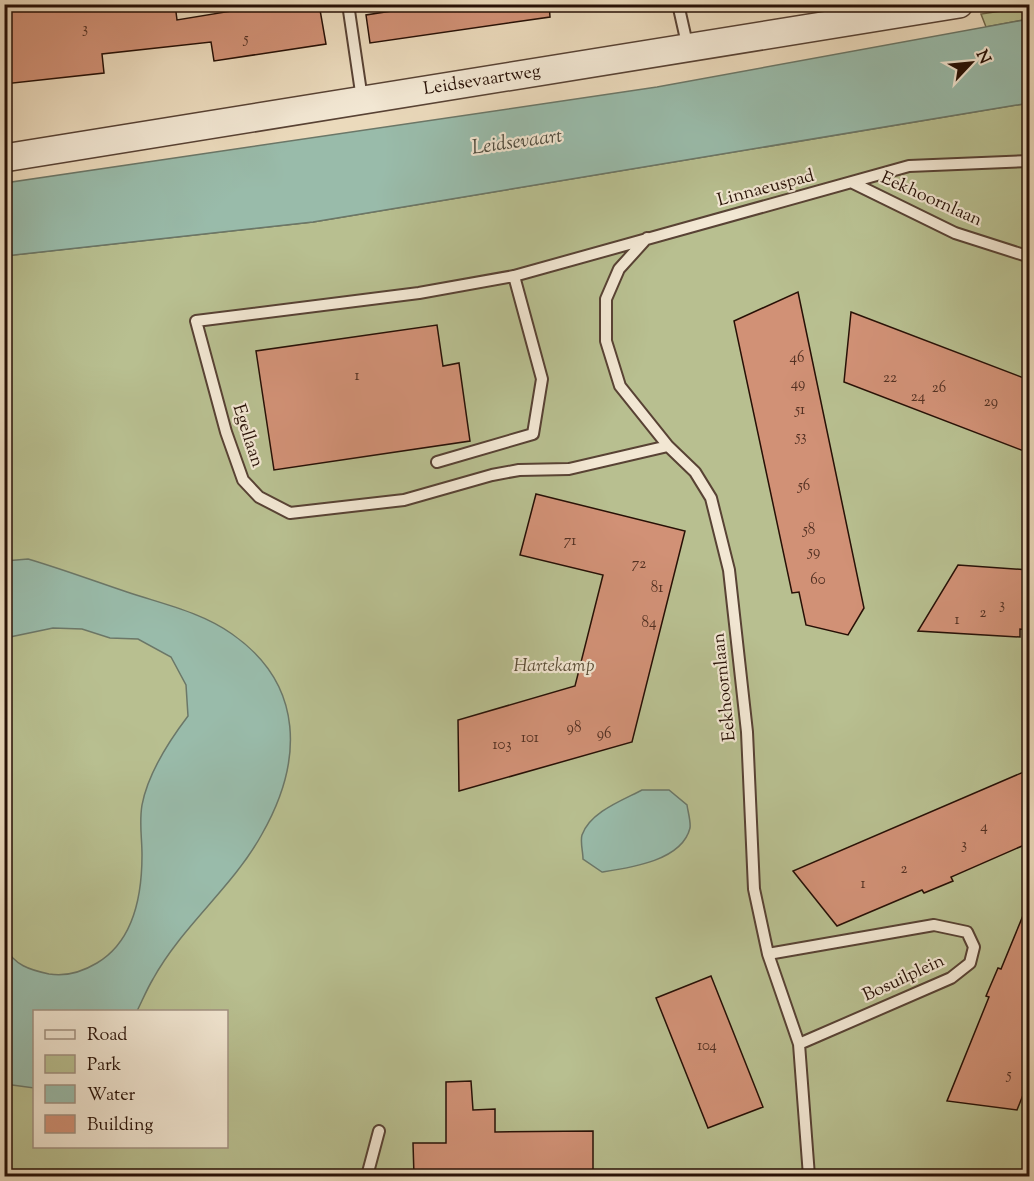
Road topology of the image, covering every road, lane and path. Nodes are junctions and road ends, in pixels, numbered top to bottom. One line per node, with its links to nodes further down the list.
1 (348, 4): 6 (lane)
2 (678, 4): 5 (lane)
3 (959, 4): 4 (street, Leidsevaartweg)
4 (886, 10): 5 (street, Leidsevaartweg)
5 (688, 48): 6 (street, Leidsevaartweg)
6 (362, 100): 7 (street, Leidsevaartweg)
7 (4, 158)
8 (1029, 161): 9 (lane, Linnaeuspad)
9 (853, 183): 10 (lane, Linnaeuspad); 11 (lane, Eekhoornlaan)
10 (647, 238): 12 (lane, Linnaeuspad); 13 (lane, Eekhoornlaan)
11 (1029, 257)
12 (514, 276): 13 (lane, Egellaan); 14 (lane)
13 (668, 446): 15 (lane, Eekhoornlaan)
14 (437, 462)
15 (768, 954): 16 (lane, Eekhoornlaan); 16 (lane, Bosuilplein)
16 (799, 1044): 19 (lane, Eekhoornlaan)
17 (379, 1131): 18 (lane)
18 (367, 1176)
19 (808, 1176)

